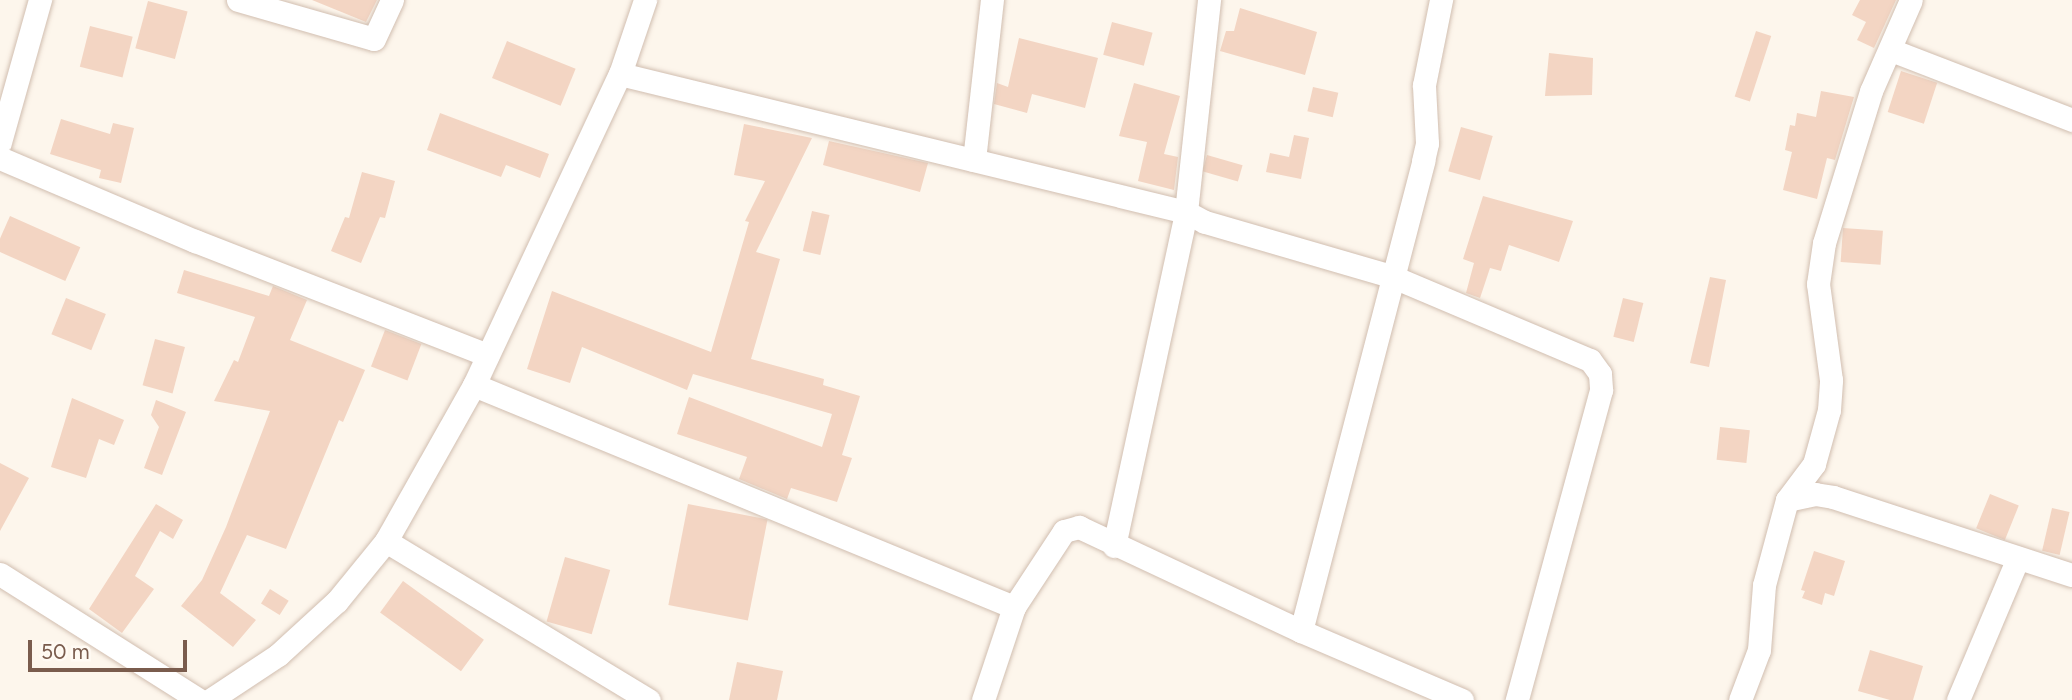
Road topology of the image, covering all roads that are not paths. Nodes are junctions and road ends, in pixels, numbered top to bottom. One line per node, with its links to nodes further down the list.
1 (40, 0): 12 (street)
2 (238, 0): 3 (street)
3 (391, 0)
4 (645, 0): 10 (street)
5 (992, 0): 14 (street)
6 (1209, 0): 15 (street)
7 (1441, 0): 16 (street)
8 (1911, 0): 9 (street)
9 (1891, 50): 11 (street); 19 (street)
10 (620, 74): 14 (street); 17 (street)
11 (2072, 120)
12 (2, 128)
13 (0, 158): 17 (street)
14 (974, 160): 15 (street)
15 (1186, 212): 16 (street); 21 (street)
16 (1391, 276): 26 (street); 32 (street)
17 (488, 355): 18 (street)
18 (474, 385): 20 (street); 25 (street)
19 (1787, 500): 22 (street); 33 (street)
20 (386, 541): 27 (street); 29 (street)
21 (1114, 546): 25 (street); 26 (street)
22 (2018, 558): 24 (street); 34 (street)
23 (0, 574): 28 (street)
24 (2072, 575)
25 (1014, 607): 30 (street)
26 (1301, 631): 31 (street)
27 (640, 698)
28 (199, 700)
29 (210, 700)
30 (983, 700)
31 (1462, 700)
32 (1517, 700)
33 (1740, 700)
34 (1958, 700)

